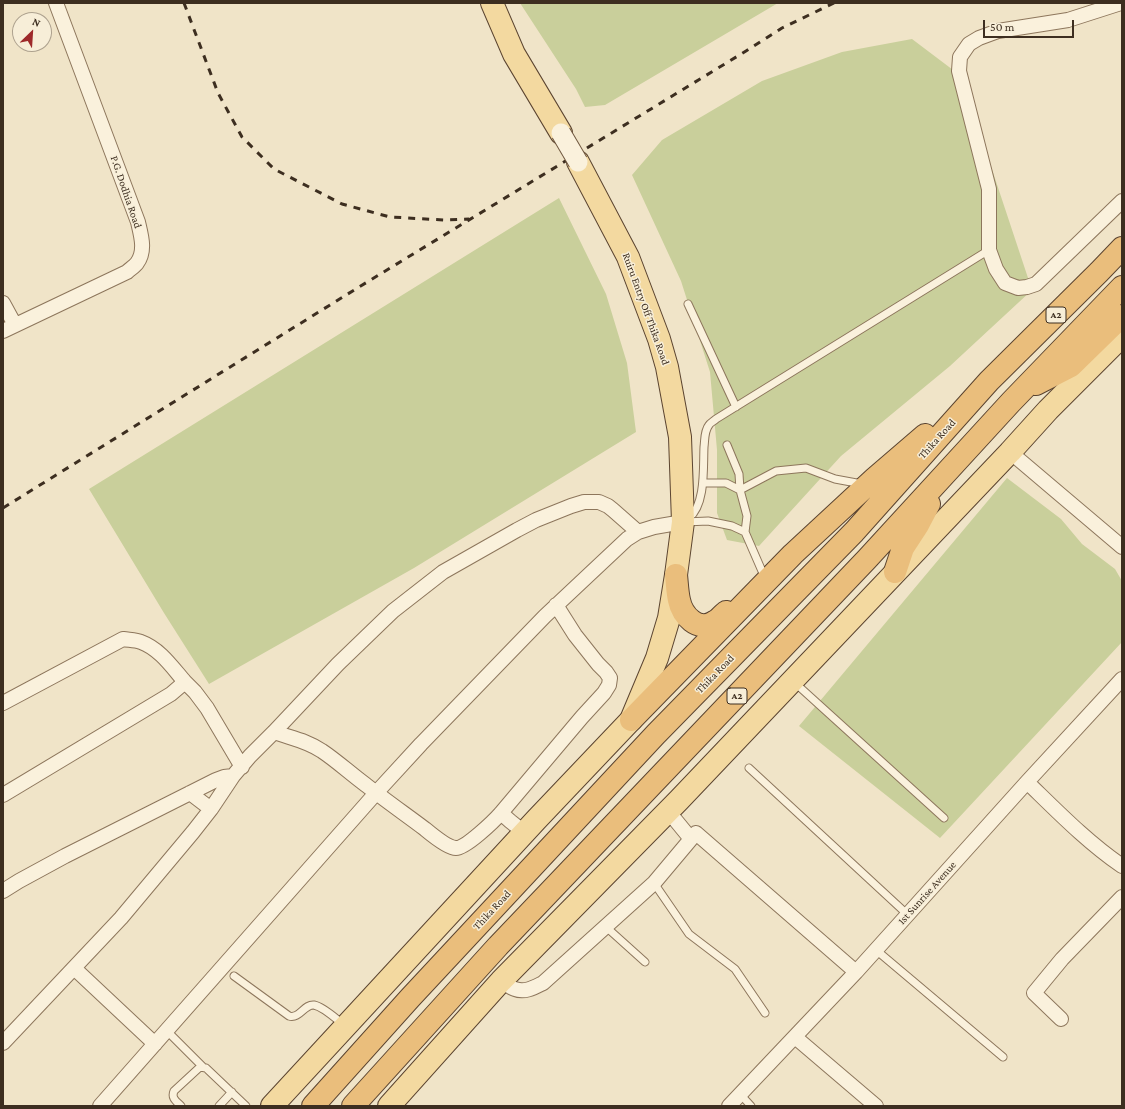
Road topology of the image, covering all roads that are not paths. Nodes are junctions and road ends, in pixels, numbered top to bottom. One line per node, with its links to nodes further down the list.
1 (56, 3): 13 (street, P.G. Dodhia Road)
2 (492, 3): 4 (main road, Ruiru Entry Off Thika Road)
3 (1121, 3): 8 (street)
4 (561, 133): 5 (main road, Ruiru Entry Off Thika Road, bridge)
5 (578, 162): 24 (main road, Ruiru Entry Off Thika Road)
6 (1122, 201): 8 (street)
7 (1122, 248): 15 (highway, Thika Road / A2)
8 (989, 250): 17 (lane)
9 (1122, 287): 16 (highway, A2)
10 (3, 303): 13 (street)
11 (688, 304): 17 (lane)
12 (1122, 316): 16 (highway)
13 (9, 328)
14 (1122, 336): 19 (main road)
15 (989, 381): 22 (highway); 79 (highway, Thika Road / A2)
16 (1019, 393): 21 (highway, A2)
17 (736, 407): 20 (lane)
18 (727, 445): 23 (lane)
19 (1010, 452): 27 (street); 29 (main road)
20 (703, 483): 23 (lane); 24 (lane)
21 (936, 484): 29 (highway); 80 (highway, A2)
22 (867, 485): 23 (lane); 28 (highway)
23 (740, 490): 26 (lane)
24 (683, 522): 25 (street); 26 (lane); 30 (main road, Ruiru Entry Off Thika Road)
25 (638, 532): 32 (street); 38 (street)
26 (745, 532): 31 (lane)
27 (1122, 547)
28 (793, 554): 31 (highway); 37 (highway)
29 (895, 572): 34 (main road)
30 (676, 575): 31 (highway); 37 (main road, Ruiru Entry Off Thika Road)
31 (765, 578)
32 (556, 605): 43 (street); 47 (street)
33 (1122, 678): 41 (street, 1st Sunrise Avenue)
34 (792, 680): 46 (main road); 48 (lane)
35 (185, 682): 36 (street); 40 (street); 44 (street)
36 (3, 703)
37 (631, 720): 49 (main road)
38 (274, 732): 40 (street); 43 (street)
39 (749, 768): 55 (lane)
40 (237, 771): 42 (street); 45 (street)
41 (1027, 782): 51 (street); 55 (street, 1st Sunrise Avenue)
42 (190, 793): 45 (street); 53 (street)
43 (376, 794): 47 (street); 66 (street)
44 (3, 795)
45 (211, 809): 59 (street)
46 (668, 811): 50 (street); 62 (main road)
47 (501, 813): 49 (street)
48 (944, 818)
49 (525, 833): 65 (main road)
50 (691, 839): 52 (street); 60 (street)
51 (1122, 866)
52 (654, 882): 56 (street); 63 (lane)
53 (4, 886)
54 (1122, 897): 64 (street)
55 (908, 915): 57 (street, 1st Sunrise Avenue)
56 (605, 926): 58 (lane); 62 (street)
57 (876, 950): 60 (street, 1st Sunrise Avenue); 70 (lane)
58 (645, 962)
59 (74, 968): 68 (street); 69 (street)
60 (856, 972): 67 (street, 1st Sunrise Avenue)
61 (234, 976): 65 (lane)
62 (501, 981): 81 (main road)
63 (765, 1013)
64 (1061, 1019)
65 (346, 1026): 78 (main road)
66 (167, 1031): 69 (street); 71 (lane)
67 (795, 1037): 73 (street, 1st Sunrise Avenue); 84 (street)
68 (3, 1043)
69 (155, 1044): 74 (street)
70 (1003, 1057)
71 (203, 1067): 72 (lane); 75 (lane)
72 (232, 1092): 76 (lane); 77 (lane)
73 (740, 1094): 82 (street, 1st Sunrise Avenue); 83 (lane)
74 (100, 1106)
75 (181, 1106)
76 (219, 1106)
77 (246, 1106)
78 (272, 1106)
79 (313, 1106)
80 (353, 1106)
81 (389, 1106)
82 (729, 1106)
83 (751, 1106)
84 (876, 1106)

